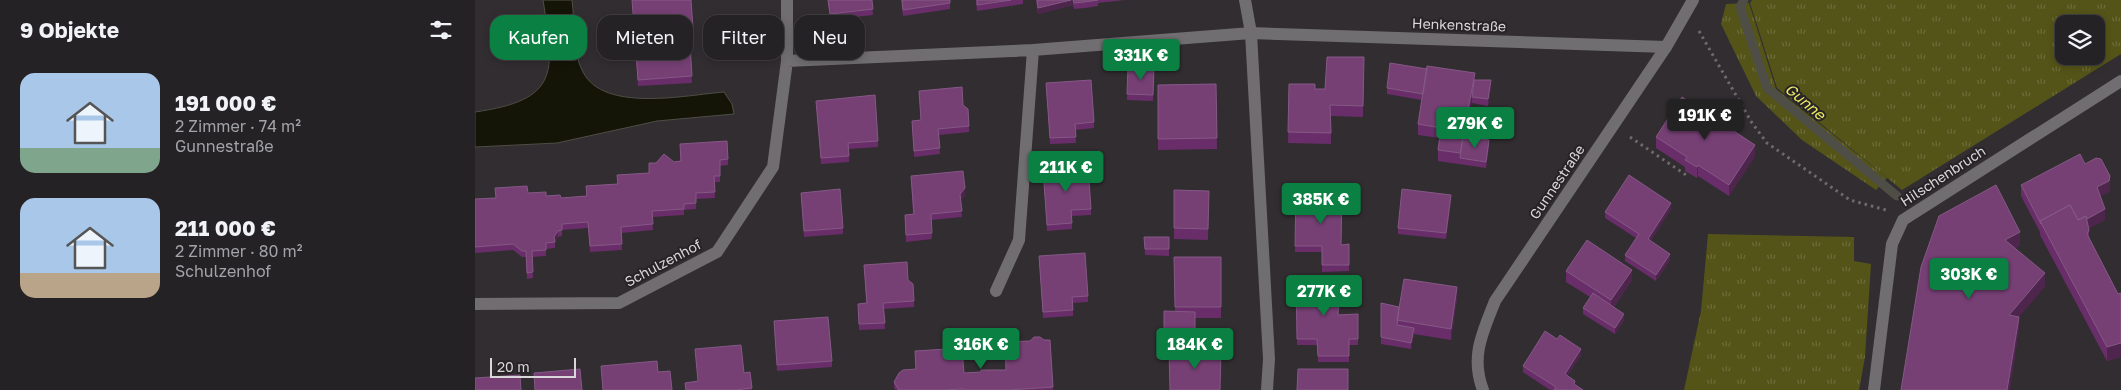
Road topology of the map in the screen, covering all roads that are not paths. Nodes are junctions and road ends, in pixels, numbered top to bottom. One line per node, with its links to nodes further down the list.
1 (787, 0): 7 (street, Schulzenhof)
2 (1245, 0): 4 (street)
3 (1693, 0): 5 (street, Gunnestraße)
4 (1251, 33): 5 (street, Henkenstraße); 6 (street); 11 (street)
5 (1666, 47): 12 (street, Gunnestraße)
6 (1033, 50): 7 (street); 9 (street)
7 (787, 61): 10 (street, Schulzenhof)
8 (2121, 81): 13 (street, Hilschenbruch)
9 (996, 291)
10 (475, 304)
11 (1267, 390)
12 (1483, 390)
13 (1874, 390)

